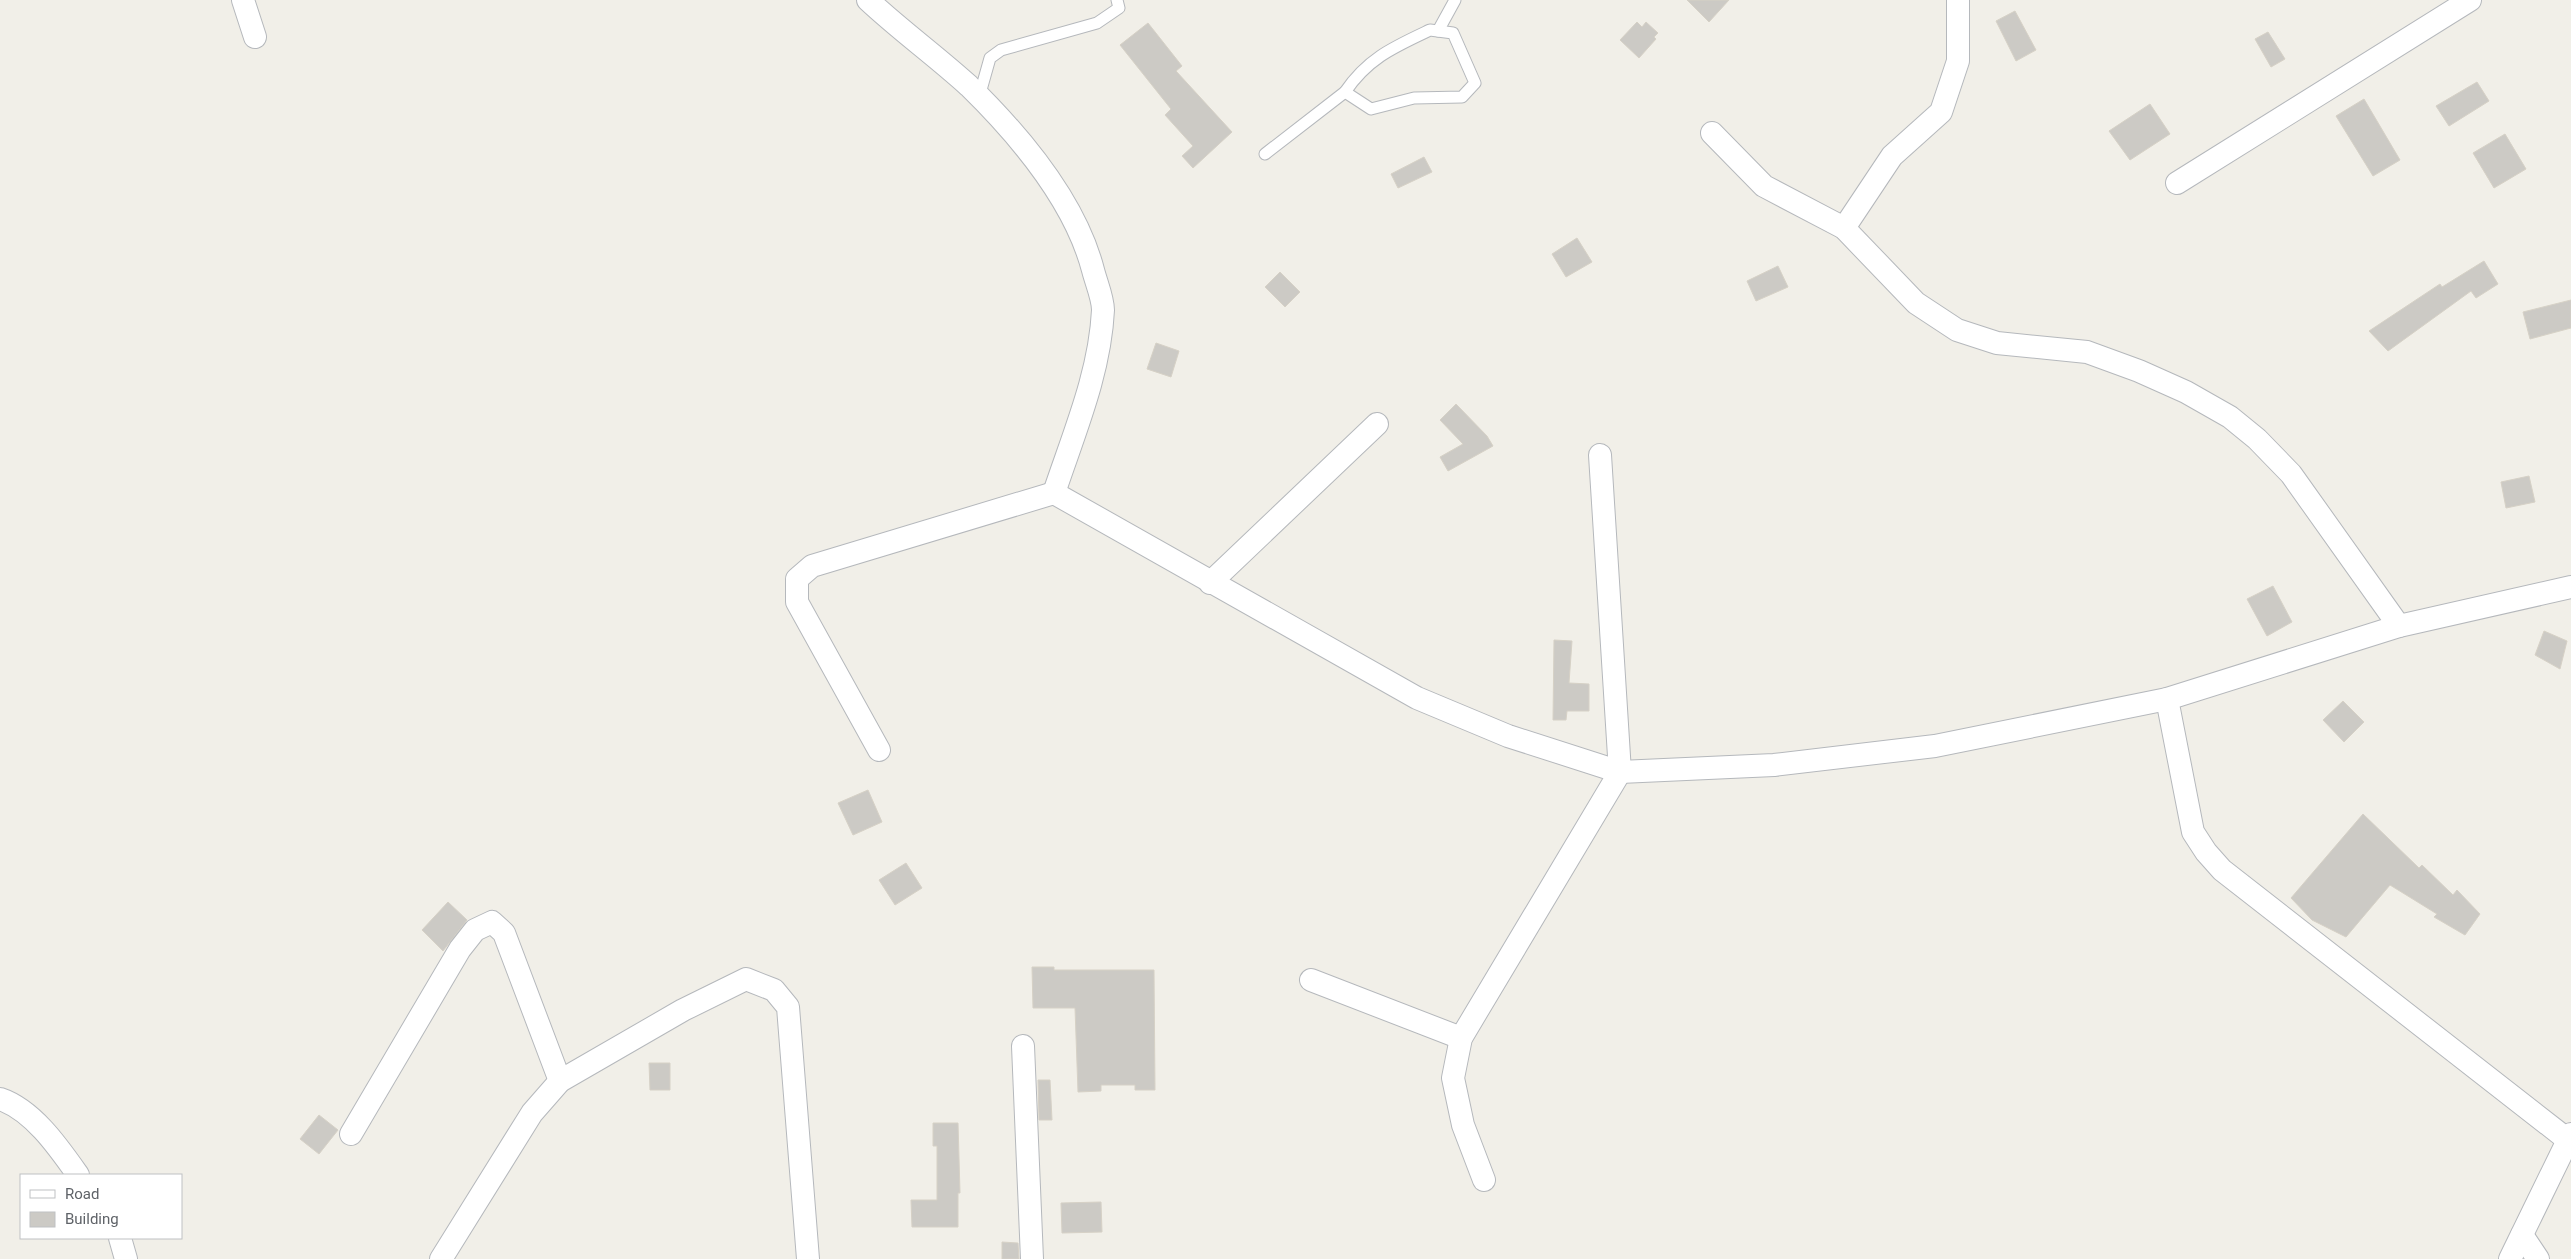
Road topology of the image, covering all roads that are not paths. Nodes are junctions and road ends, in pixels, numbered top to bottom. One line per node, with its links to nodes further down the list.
1 (243, 0): 8 (street)
2 (868, 0): 10 (street)
3 (1117, 0): 10 (lane)
4 (1455, 0): 7 (lane)
5 (1958, 0): 14 (street)
6 (2470, 0): 13 (street)
7 (1438, 31): 9 (lane); 9 (lane)
8 (255, 37)
9 (1345, 92): 12 (lane)
10 (979, 97): 17 (street)
11 (1712, 133): 14 (street)
12 (1266, 154)
13 (2177, 183)
14 (1844, 228): 20 (street)
15 (1377, 424): 18 (street)
16 (1600, 455): 23 (street)
17 (1054, 493): 18 (street); 22 (street)
18 (1210, 583): 23 (street)
19 (2571, 587): 20 (street)
20 (2399, 626): 21 (street)
21 (2167, 699): 23 (street); 30 (street)
22 (879, 750)
23 (1620, 772): 25 (street)
24 (1311, 980): 25 (street)
25 (1461, 1038): 32 (street)
26 (1023, 1046): 38 (street)
27 (560, 1081): 29 (street); 36 (street); 37 (street)
28 (0, 1099): 31 (street)
29 (351, 1134)
30 (2570, 1137): 33 (street)
31 (77, 1174)
32 (1484, 1180)
33 (2522, 1235): 39 (street); 40 (street)
34 (120, 1239): 35 (street)
35 (126, 1259)
36 (441, 1259)
37 (808, 1259)
38 (1032, 1259)
39 (2510, 1259)
40 (2538, 1259)

